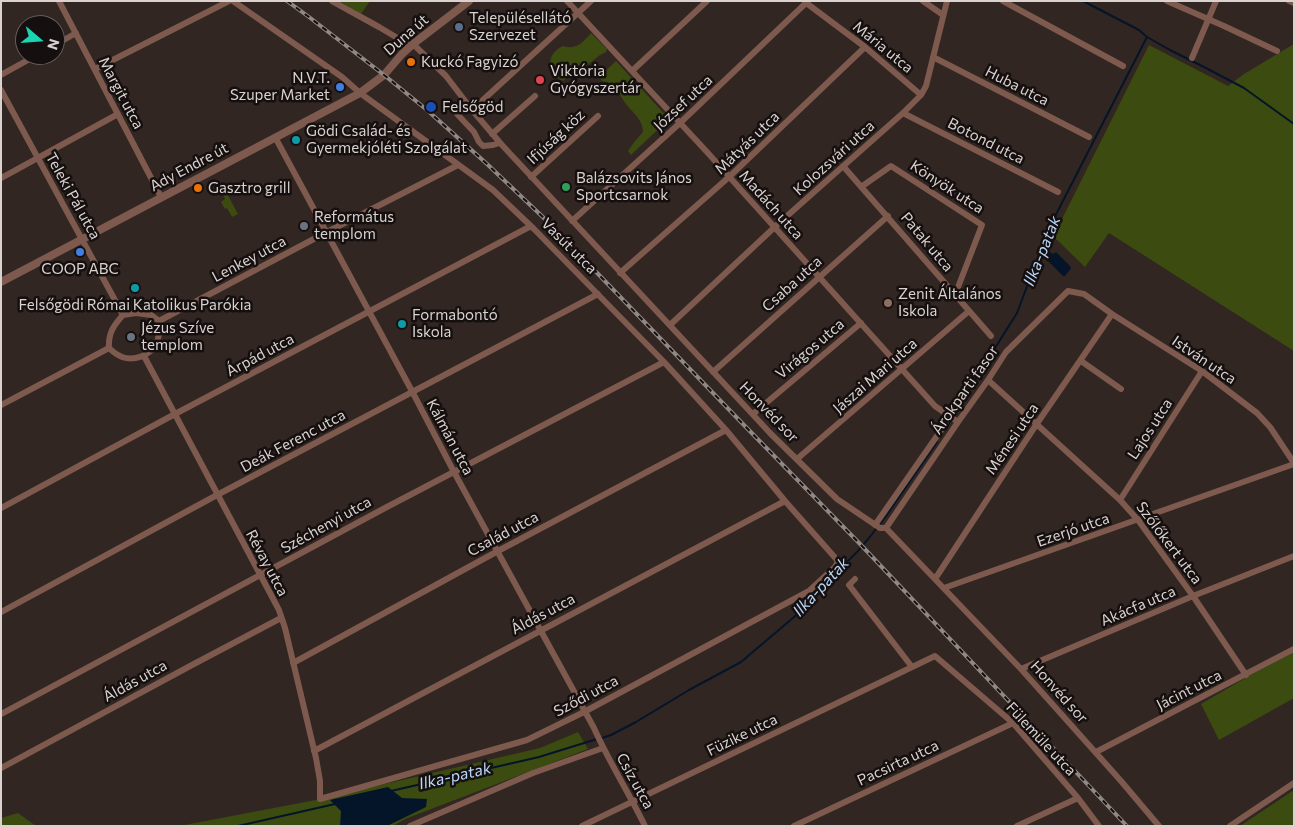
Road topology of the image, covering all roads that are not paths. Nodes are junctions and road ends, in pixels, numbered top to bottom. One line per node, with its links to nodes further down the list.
1 (59, 1): 20 (street, Margit utca)
2 (229, 1): 29 (street)
3 (233, 1): 34 (street, Vasút utca)
4 (332, 1): 22 (street, Honvéd sor)
5 (470, 1): 22 (street, Duna út)
6 (567, 1): 17 (street, Madách utca)
7 (591, 1): 17 (street)
8 (707, 1): 30 (street)
9 (923, 1): 18 (street)
10 (947, 1): 18 (street, Kolozsvári utca)
11 (1003, 1): 28 (street)
12 (1167, 1): 19 (street)
13 (1216, 1): 19 (street)
14 (1290, 1): 16 (street)
15 (806, 2): 23 (street, Mária utca); 42 (street, József utca)
16 (1294, 3)
17 (578, 14): 30 (street, Madách utca); 38 (street)
18 (943, 15): 25 (street, Kolozsvári utca)
19 (1209, 19): 24 (street); 26 (street)
20 (76, 33): 21 (street); 29 (street, Margit utca)
21 (65, 39)
22 (412, 45): 31 (street, Duna út); 37 (street, Honvéd sor)
23 (865, 47): 35 (street, Mária utca); 51 (street, Mátyás utca)
24 (1277, 51)
25 (933, 57): 35 (street, Kolozsvári utca); 45 (street, Huba utca)
26 (1192, 58)
27 (19, 65): 32 (street)
28 (1123, 66)
29 (95, 69): 40 (street, Margit utca)
30 (632, 71): 42 (street, Madách utca)
31 (386, 72): 34 (street, Ady Endre út)
32 (1, 75)
33 (1, 90): 47 (street, Teleki Pál utca)
34 (360, 92): 44 (street, Ady Endre út); 48 (street, Vasút utca)
35 (921, 95): 39 (street, Kolozsvári utca)
36 (535, 96): 43 (street)
37 (464, 100): 38 (street, Honvéd sor); 46 (street)
38 (472, 110): 43 (street, Honvéd sor)
39 (903, 113): 49 (street, Kolozsvári utca); 54 (street, Botond utca)
40 (118, 114): 47 (street); 55 (street, Margit utca)
41 (598, 116): 50 (street, Ifjúság köz)
42 (680, 123): 51 (street, Madách utca); 57 (street, József utca)
43 (492, 134): 46 (street, Honvéd sor)
44 (275, 137): 55 (street, Ady Endre út); 60 (street, Kálmán utca)
45 (1089, 137)
46 (500, 143): 50 (street, Honvéd sor)
47 (38, 159): 52 (street); 61 (street, Teleki Pál utca)
48 (458, 165): 58 (street, Vasút utca); 60 (street, Lenkey utca)
49 (843, 166): 53 (street, Patak utca); 59 (street, Kolozsvári utca)
50 (531, 177): 57 (street, Honvéd sor)
51 (729, 177): 59 (street, Madách utca); 62 (street, Mátyás utca)
52 (1, 178)
53 (861, 187): 56 (street, Patak utca); 67 (street, Könyök utca)
54 (1058, 192)
55 (161, 197): 61 (street, Ady Endre út)
56 (888, 216): 63 (street, Csaba utca); 67 (street, Patak utca)
57 (572, 221): 62 (street, Honvéd sor)
58 (531, 226): 65 (street, Vasút utca); 69 (street, Árpád utca)
59 (775, 228): 63 (street, Madách utca); 74 (street, Kolozsvári utca)
60 (327, 232): 69 (street, Kálmán utca); 72 (street, Lenkey utca)
61 (83, 239): 64 (street, Ady Endre út); 71 (street, Teleki Pál utca)
62 (620, 273): 74 (street, Honvéd sor)
63 (820, 276): 73 (street, Madách utca); 82 (street, Csaba utca)
64 (1, 282)
65 (598, 294): 79 (street, Vasút utca); 85 (street, Deák Ferenc utca)
66 (1084, 294): 70 (street, István utca); 83 (street, Árokparti fasor)
67 (956, 295): 68 (street, Patak utca)
68 (969, 311): 75 (street, Patak utca); 80 (street, Jászai Mari utca)
69 (370, 312): 85 (street, Kálmán utca); 87 (street, Árpád utca)
70 (1112, 314): 78 (street, Ménesi utca); 81 (street, István utca)
71 (123, 315): 72 (street); 76 (street)
72 (160, 321): 77 (street)
73 (861, 323): 80 (street, Madách utca); 88 (street, Virágos utca)
74 (670, 325): 82 (street, Honvéd sor)
75 (991, 336)
76 (109, 348): 77 (street); 86 (street)
77 (144, 356): 87 (street, Révay utca)
78 (1081, 361): 84 (street); 90 (street, Ménesi utca)
79 (664, 362): 91 (street, Vasút utca); 94 (street, Széchenyi utca)
80 (902, 370): 89 (street, Madách utca); 92 (street, Jászai Mari utca)
81 (1202, 371): 93 (street, István utca); 96 (street, Lajos utca)
82 (713, 372): 88 (street, Honvéd sor)
83 (988, 380): 89 (street, Árokparti fasor); 90 (street, Szőlőkert utca)
84 (1121, 389)
85 (413, 392): 94 (street, Kálmán utca); 95 (street, Deák Ferenc utca)
86 (1, 405)
87 (175, 414): 95 (street, Révay utca); 98 (street, Árpád utca)
88 (753, 414): 92 (street, Honvéd sor)
89 (952, 419): 100 (street, Árokparti fasor); 100 (street, Árokparti fasor)
90 (1036, 425): 96 (street, Szőlőkert utca); 106 (street, Ménesi utca)
91 (726, 430): 97 (street, Vasút utca); 101 (street, Család utca)
92 (797, 460): 100 (street, Honvéd sor)
93 (1294, 464): 99 (street, Ezerjó utca)
94 (454, 472): 101 (street, Kálmán utca); 104 (street, Széchenyi utca)
95 (218, 495): 104 (street, Révay utca); 109 (street, Deák Ferenc utca)
96 (1120, 500): 99 (street, Szőlőkert utca)
97 (785, 501): 103 (street, Vasút utca); 111 (street, Áldás utca)
98 (1, 508)
99 (1138, 520): 107 (street, Ezerjó utca); 108 (street, Szőlőkert utca)
100 (879, 527): 106 (street, Honvéd sor)
101 (498, 551): 111 (street, Kálmán utca); 114 (street, Család utca)
102 (1294, 556): 108 (street, Akácfa utca)
103 (838, 561): 118 (street, Sződi utca)
104 (260, 576): 110 (street, Révay utca); 119 (street, Széchenyi utca)
105 (855, 579): 115 (street)
106 (935, 579): 107 (street, Honvéd sor)
107 (944, 588): 116 (street, Honvéd sor)
108 (1193, 596): 116 (street, Akácfa utca); 117 (street, Szőlőkert utca)
109 (1, 612)
110 (281, 618): 114 (street, Révay utca); 124 (street, Áldás utca)
111 (540, 630): 118 (street, Kálmán utca); 122 (street, Áldás utca)
112 (1294, 649): 117 (street, Jácint utca)
113 (935, 656): 115 (street, Füzike utca); 120 (street, Fülemüle utca)
114 (293, 663): 122 (street, Révay utca)
115 (912, 667): 128 (street, Füzike utca)
116 (1021, 669): 123 (street, Honvéd sor)
117 (1246, 675): 123 (street, Jácint utca)
118 (584, 712): 121 (street, Kálmán utca); 126 (street, Sződi utca)
119 (1, 714)
120 (1013, 723): 127 (street, Fülemüle utca); 132 (street, Pacsirta utca)
121 (601, 745): 128 (street, Csíz utca); 129 (street)
122 (314, 750): 126 (street, Révay utca)
123 (1096, 752): 135 (street, Honvéd sor)
124 (1, 768)
125 (1294, 783): 136 (street)
126 (320, 798)
127 (1078, 798): 133 (street); 134 (street, Fülemüle utca)
128 (633, 801): 130 (street, Füzike utca); 131 (street, Csíz utca)
129 (410, 826)
130 (582, 826)
131 (645, 826)
132 (794, 826)
133 (1017, 826)
134 (1099, 826)
135 (1159, 826)
136 (1230, 826)

